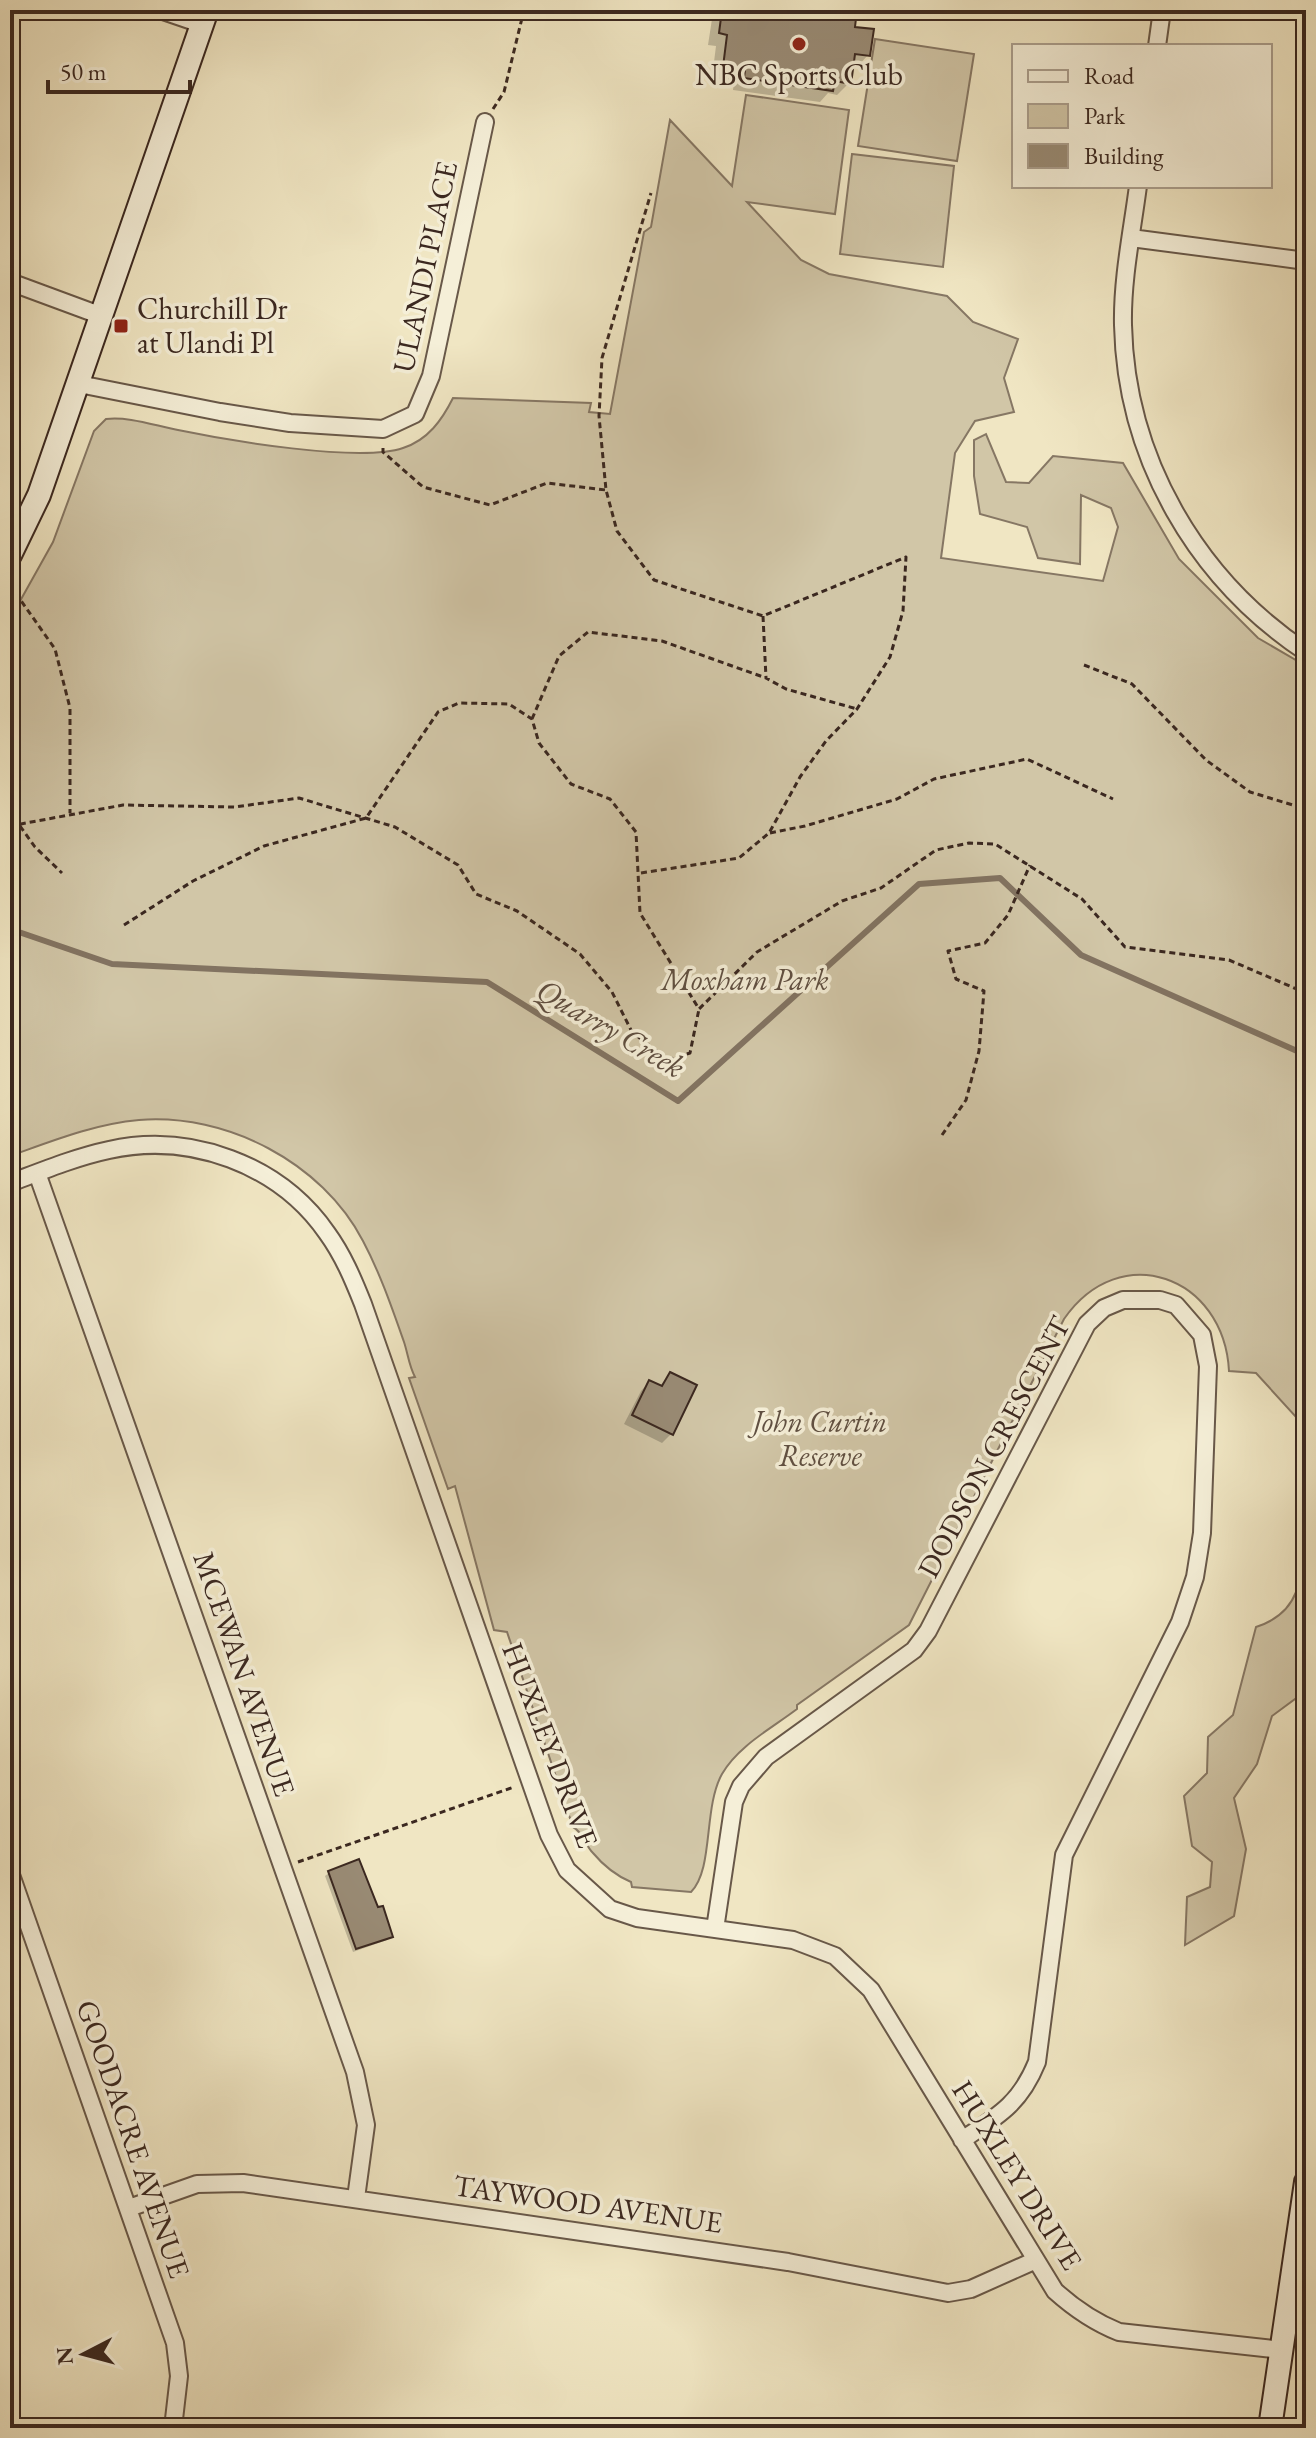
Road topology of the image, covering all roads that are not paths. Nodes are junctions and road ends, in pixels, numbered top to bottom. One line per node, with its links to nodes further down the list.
1 (160, 10): 3 (street)
2 (1162, 10): 4 (street)
3 (204, 17): 10 (main road)
4 (1157, 44)
5 (485, 122): 11 (street, ULANDI PLACE)
6 (1138, 188): 7 (street)
7 (1131, 238): 8 (street); 13 (street)
8 (1306, 261)
9 (10, 282): 10 (street)
10 (102, 316): 11 (main road)
11 (79, 384): 12 (main road)
12 (10, 555)
13 (1306, 652)
14 (37, 1173): 15 (street, HUXLEY DRIVE); 17 (street, HUXLEY DRIVE); 20 (street, MCEWAN AVENUE)
15 (10, 1183)
16 (10, 1872): 21 (street, GOODACRE AVENUE)
17 (715, 1929): 18 (street, HUXLEY DRIVE); 18 (street, DODSON CRESCENT)
18 (962, 2140): 22 (street, HUXLEY DRIVE)
19 (1306, 2182): 23 (main road)
20 (356, 2198): 21 (street, TAYWOOD AVENUE); 22 (street, TAYWOOD AVENUE)
21 (129, 2208): 24 (street, GOODACRE AVENUE)
22 (1036, 2260): 23 (street, HUXLEY DRIVE)
23 (1282, 2350): 25 (main road)
24 (173, 2428)
25 (1270, 2428)

